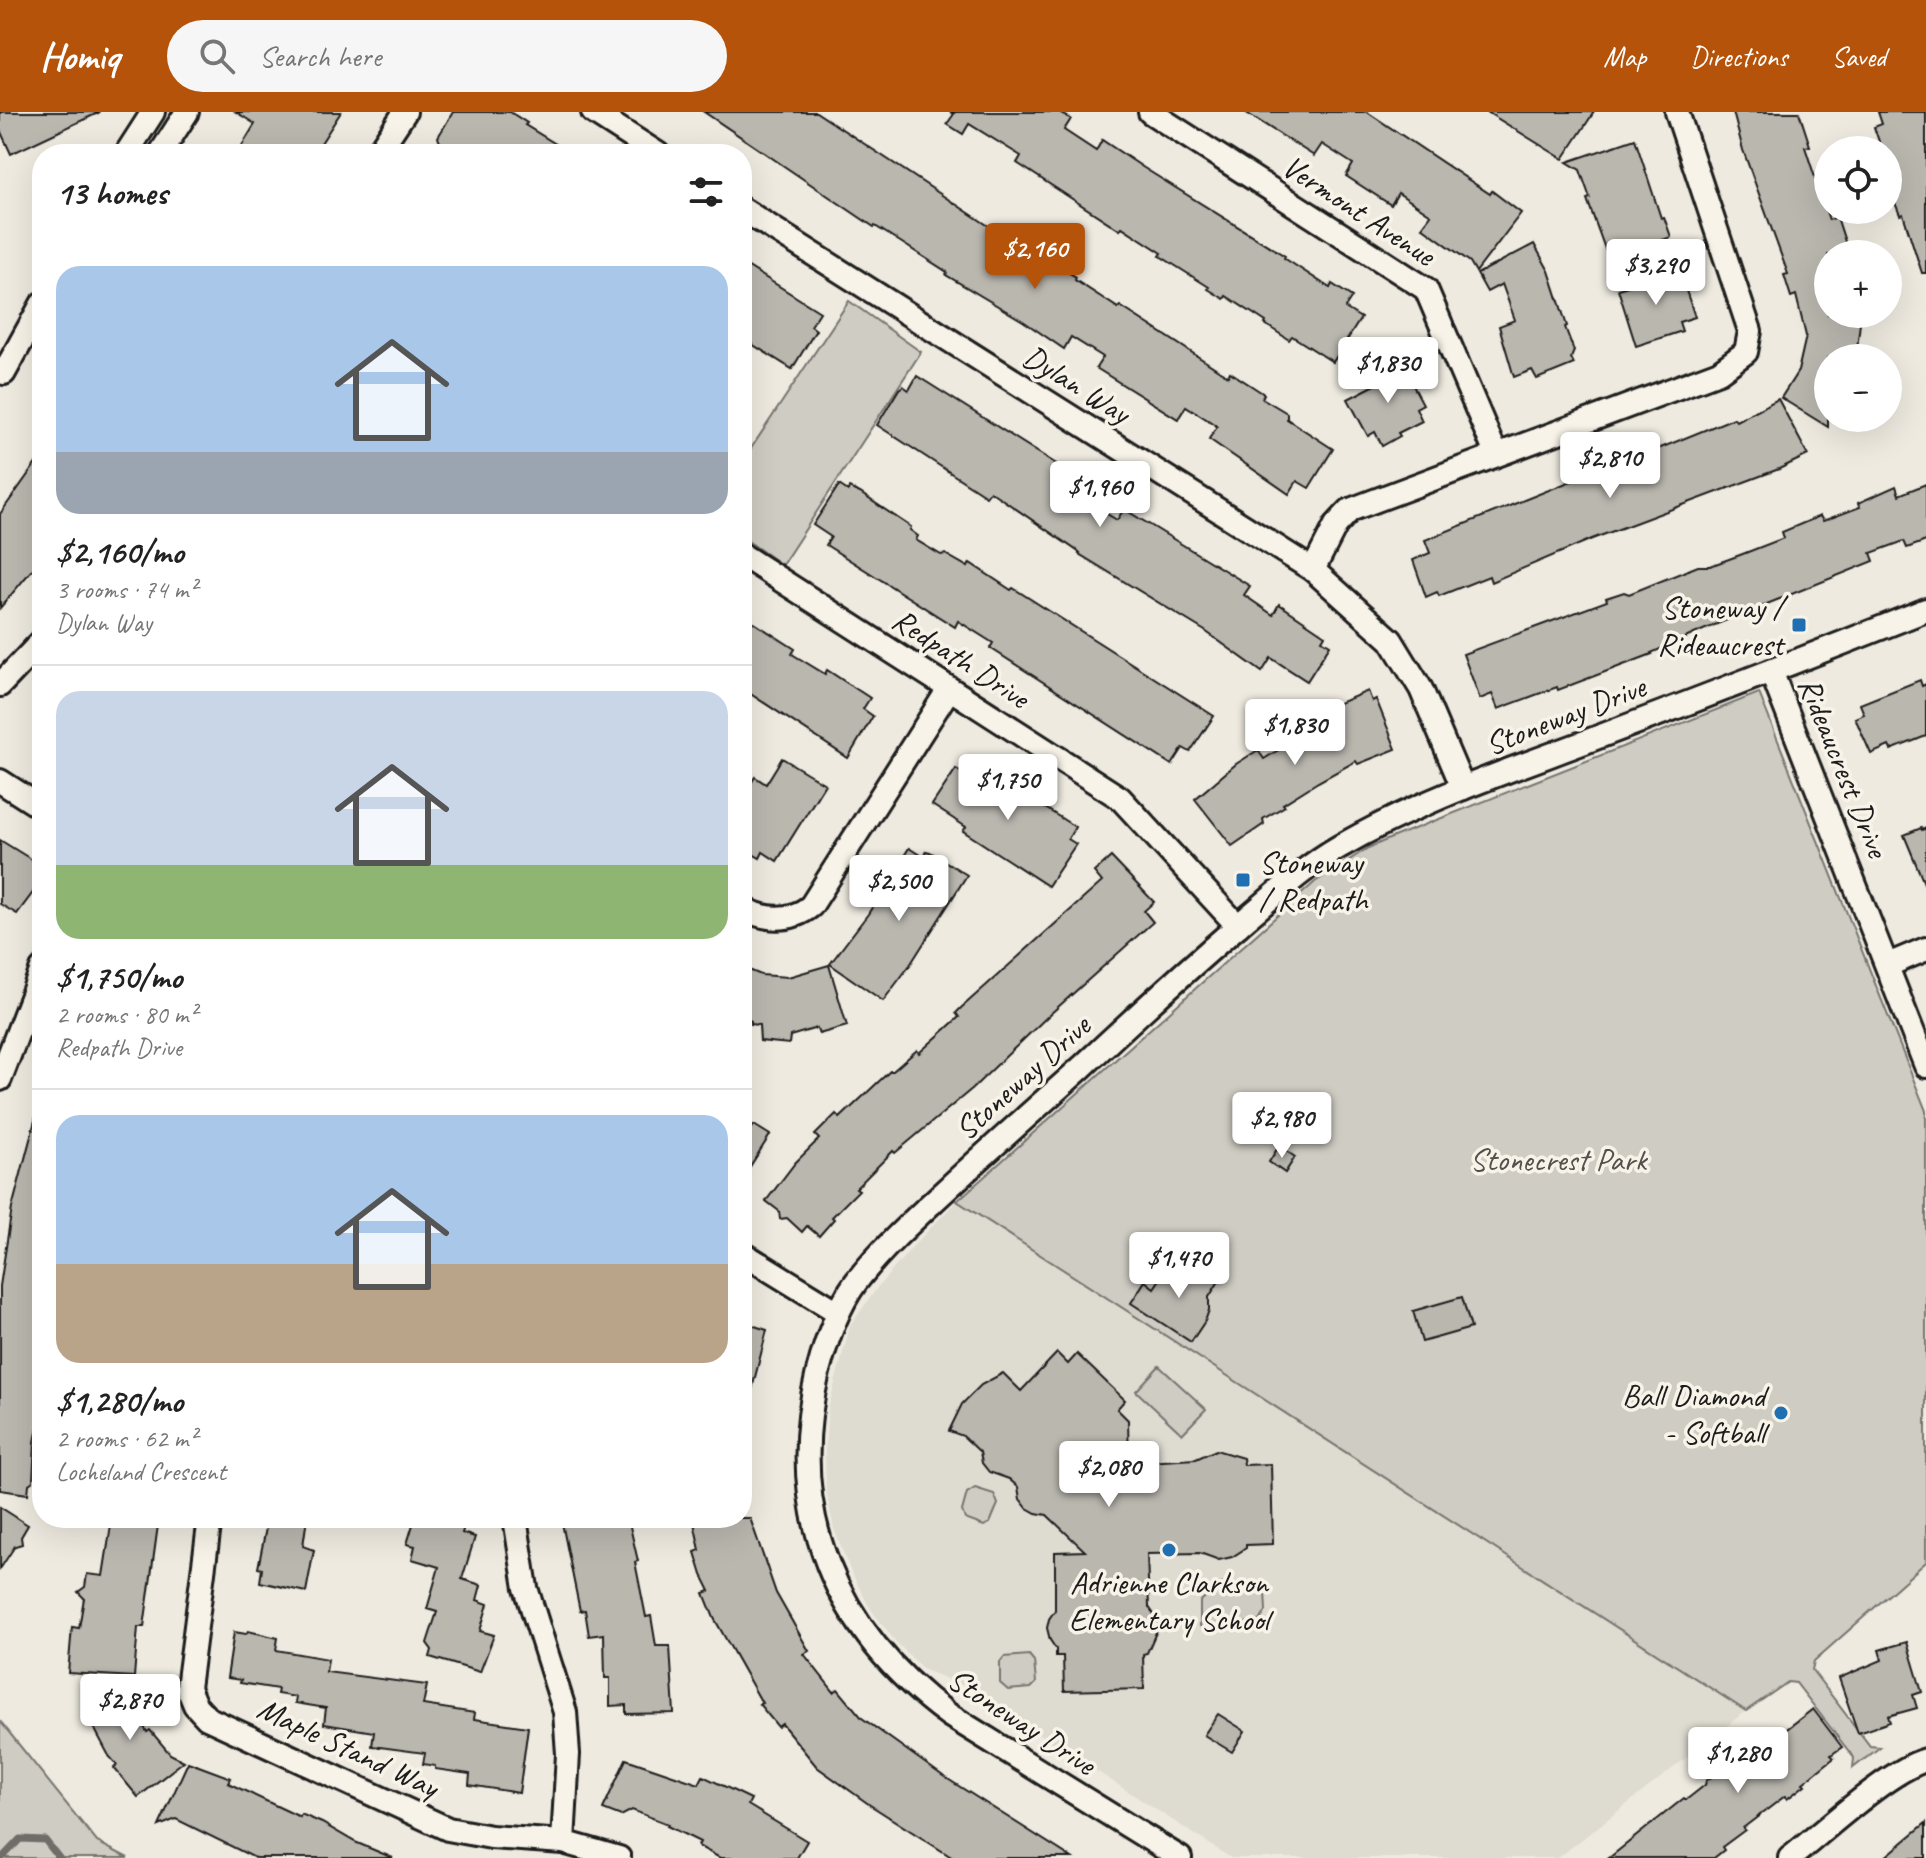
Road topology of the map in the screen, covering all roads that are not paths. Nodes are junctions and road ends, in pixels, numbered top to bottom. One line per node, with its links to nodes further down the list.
1 (153, 112): 7 (street)
2 (187, 112): 8 (street)
3 (405, 112): 9 (street)
4 (593, 112): 10 (street)
5 (1150, 112): 15 (street, Vermont Avenue)
6 (1677, 112): 15 (street)
7 (132, 144)
8 (166, 144)
9 (384, 144)
10 (643, 144)
11 (752, 215): 17 (street, Dylan Way)
12 (32, 322): 14 (street)
13 (32, 335): 14 (street)
14 (2, 376)
15 (1496, 454): 17 (street)
16 (752, 561): 22 (street, Redpath Drive)
17 (1313, 570): 24 (street, Dylan Way)
18 (1926, 610): 20 (street, Stoneway Drive)
19 (32, 651): 21 (street)
20 (1771, 671): 24 (street, Stoneway Drive); 29 (street, Rideaucrest Drive)
21 (0, 685)
22 (949, 689): 26 (street); 27 (street, Redpath Drive)
23 (0, 781): 25 (street)
24 (1463, 788): 27 (street, Stoneway Drive)
25 (32, 802)
26 (752, 912)
27 (1238, 926): 34 (street, Stoneway Drive)
28 (1926, 949): 29 (street)
29 (1888, 965): 31 (street, Rideaucrest Drive)
30 (32, 995): 32 (street)
31 (1926, 1066)
32 (0, 1079)
33 (752, 1259): 34 (street)
34 (838, 1312): 40 (street, Stoneway Drive)
35 (209, 1528): 38 (street, Maple Stand Way)
36 (517, 1528): 38 (street)
37 (1926, 1760): 41 (street)
38 (563, 1842): 39 (street, Maple Stand Way)
39 (619, 1858)
40 (1180, 1858)
41 (1790, 1858)

